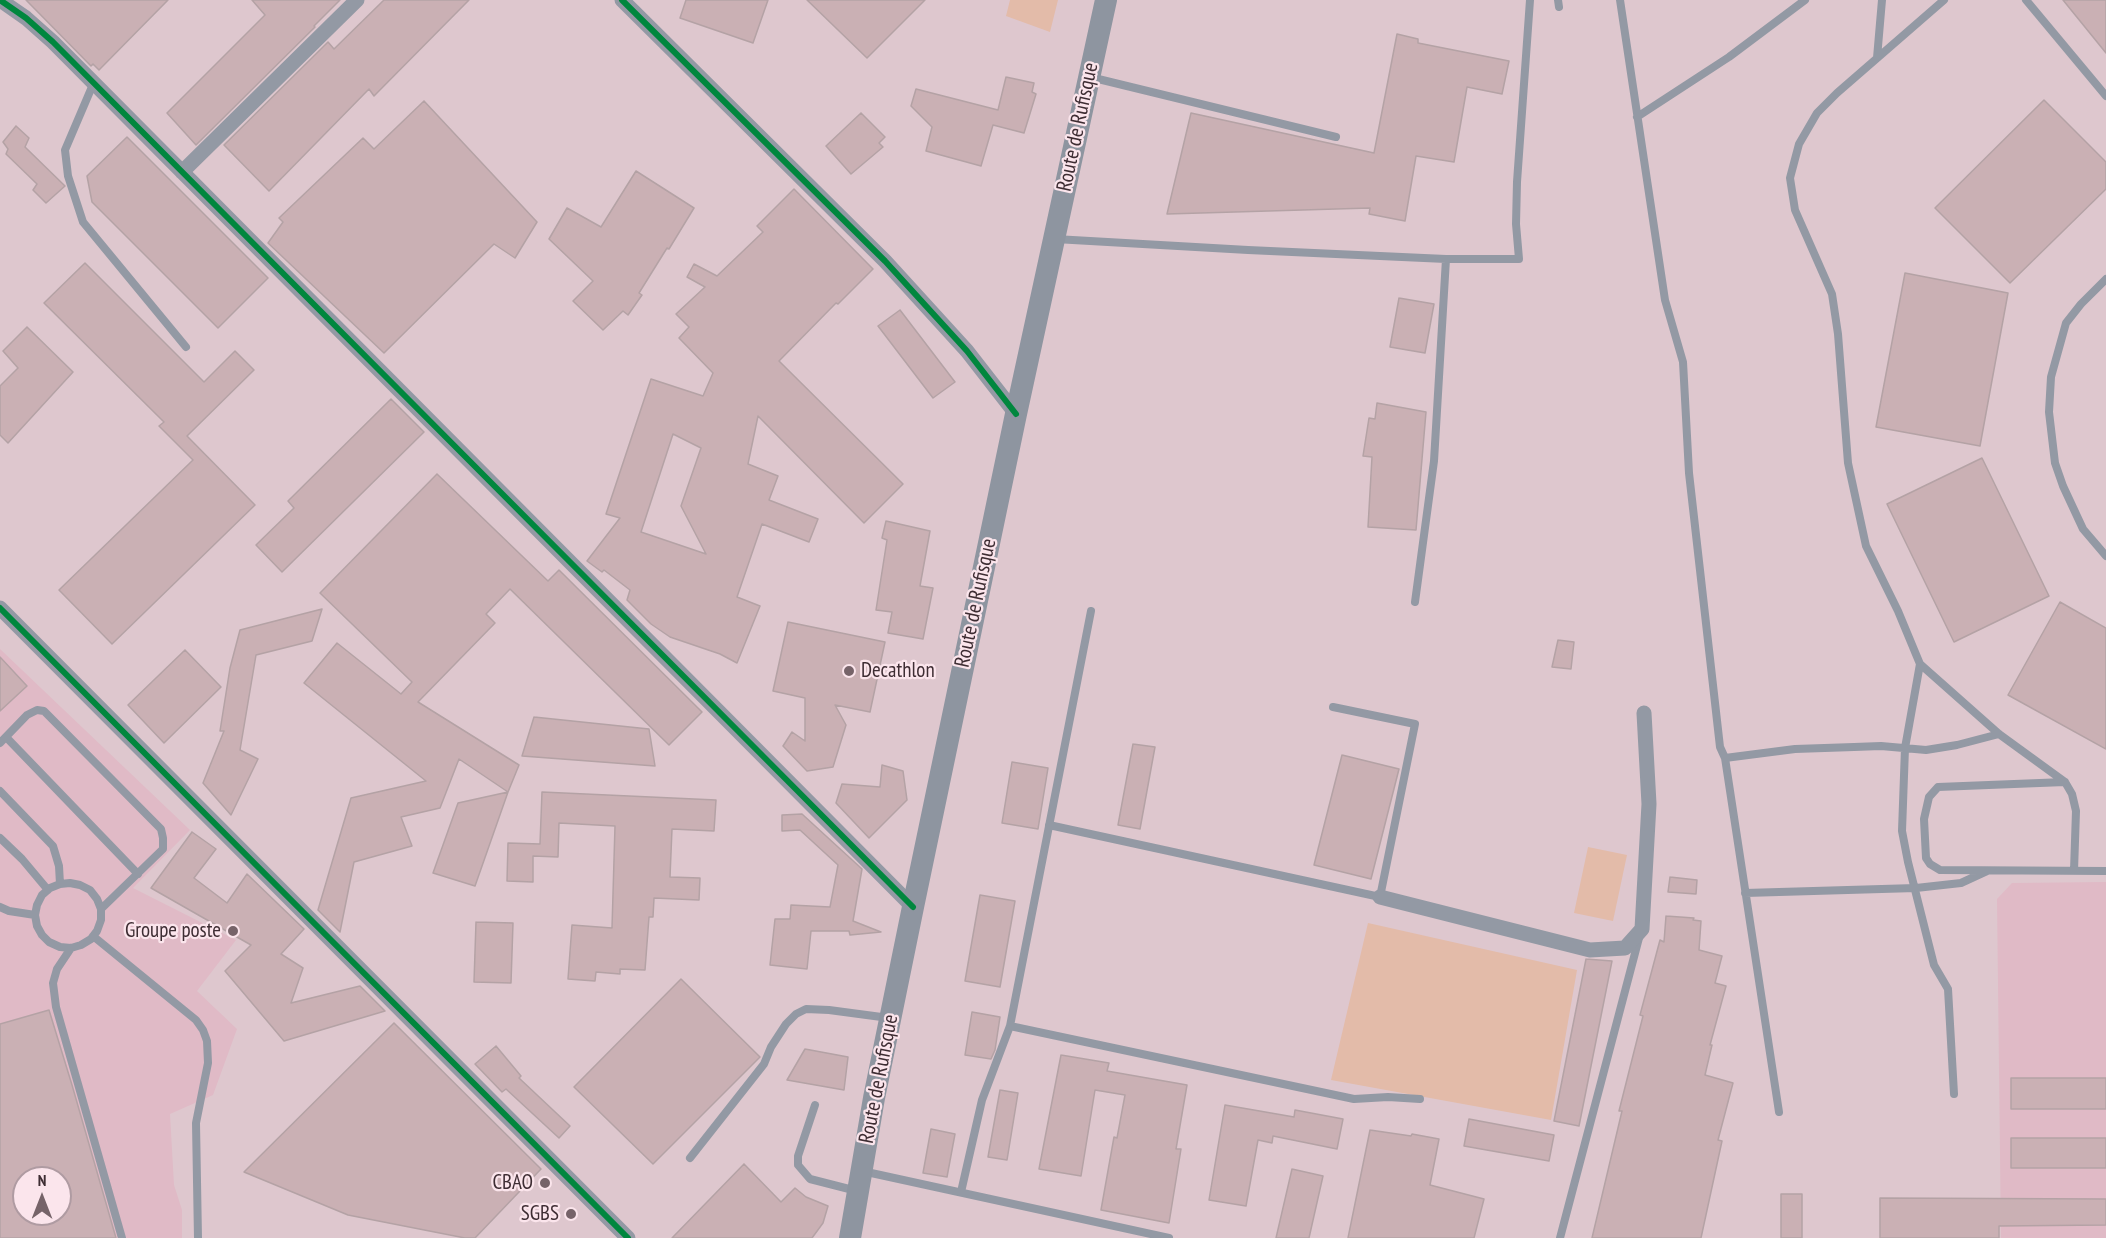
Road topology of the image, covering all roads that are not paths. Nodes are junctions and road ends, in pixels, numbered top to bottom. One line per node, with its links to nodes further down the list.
1 (0, 0): 13 (street)
2 (357, 0): 17 (street)
3 (622, 0): 22 (street)
4 (1106, 0): 12 (main road, Route de Rufisque)
5 (1530, 0): 19 (lane)
6 (1620, 0): 15 (lane)
7 (1805, 0): 15 (lane)
8 (1882, 0): 11 (lane)
9 (1944, 0): 11 (lane)
10 (2026, 0): 14 (lane)
11 (1877, 58): 27 (lane)
12 (1089, 77): 16 (lane); 18 (main road, Route de Rufisque)
13 (94, 82): 17 (street); 21 (lane)
14 (2106, 96)
15 (1637, 117): 33 (lane)
16 (1336, 137)
17 (182, 172): 48 (street)
18 (1054, 238): 19 (lane); 22 (main road, Route de Rufisque)
19 (1446, 259): 24 (lane)
20 (2106, 279): 23 (lane)
21 (186, 347)
22 (1016, 414): 48 (main road, Route de Rufisque)
23 (2106, 556)
24 (1415, 602)
25 (0, 608): 65 (street)
26 (1092, 611): 36 (lane)
27 (1920, 664): 30 (lane); 32 (lane)
28 (1333, 707): 46 (lane)
29 (1644, 713): 51 (street)
30 (1999, 734): 32 (lane); 34 (lane)
31 (3, 740): 41 (lane); 41 (lane)
32 (1905, 748): 33 (lane); 43 (lane)
33 (1725, 758): 45 (lane)
34 (2065, 782): 38 (lane); 39 (lane)
35 (0, 792): 42 (lane)
36 (1049, 825): 46 (lane); 55 (lane)
37 (0, 838): 44 (lane)
38 (1989, 870): 39 (lane); 43 (lane)
39 (2074, 871): 40 (lane)
40 (2106, 871)
41 (138, 874): 49 (lane)
42 (60, 884): 44 (lane); 49 (lane)
43 (1916, 888): 45 (lane); 56 (lane)
44 (48, 890): 50 (lane)
45 (1746, 893): 59 (lane)
46 (1380, 897): 51 (street)
47 (0, 907): 50 (lane)
48 (913, 907): 54 (main road, Route de Rufisque)
49 (101, 909): 52 (lane)
50 (35, 915): 53 (lane)
51 (1642, 928): 69 (lane)
52 (93, 936): 53 (lane); 64 (lane)
53 (70, 948): 63 (lane)
54 (890, 1018): 60 (lane); 61 (main road, Route de Rufisque)
55 (1010, 1026): 57 (lane); 62 (lane)
56 (1954, 1094)
57 (1420, 1099)
58 (815, 1105): 61 (lane)
59 (1779, 1112)
60 (690, 1158)
61 (858, 1189): 62 (lane); 66 (main road, Route de Rufisque); 67 (main road, Route de Rufisque)
62 (961, 1192): 68 (lane)
63 (122, 1238)
64 (198, 1238)
65 (628, 1238)
66 (849, 1238)
67 (856, 1238)
68 (1168, 1238)
69 (1560, 1238)

